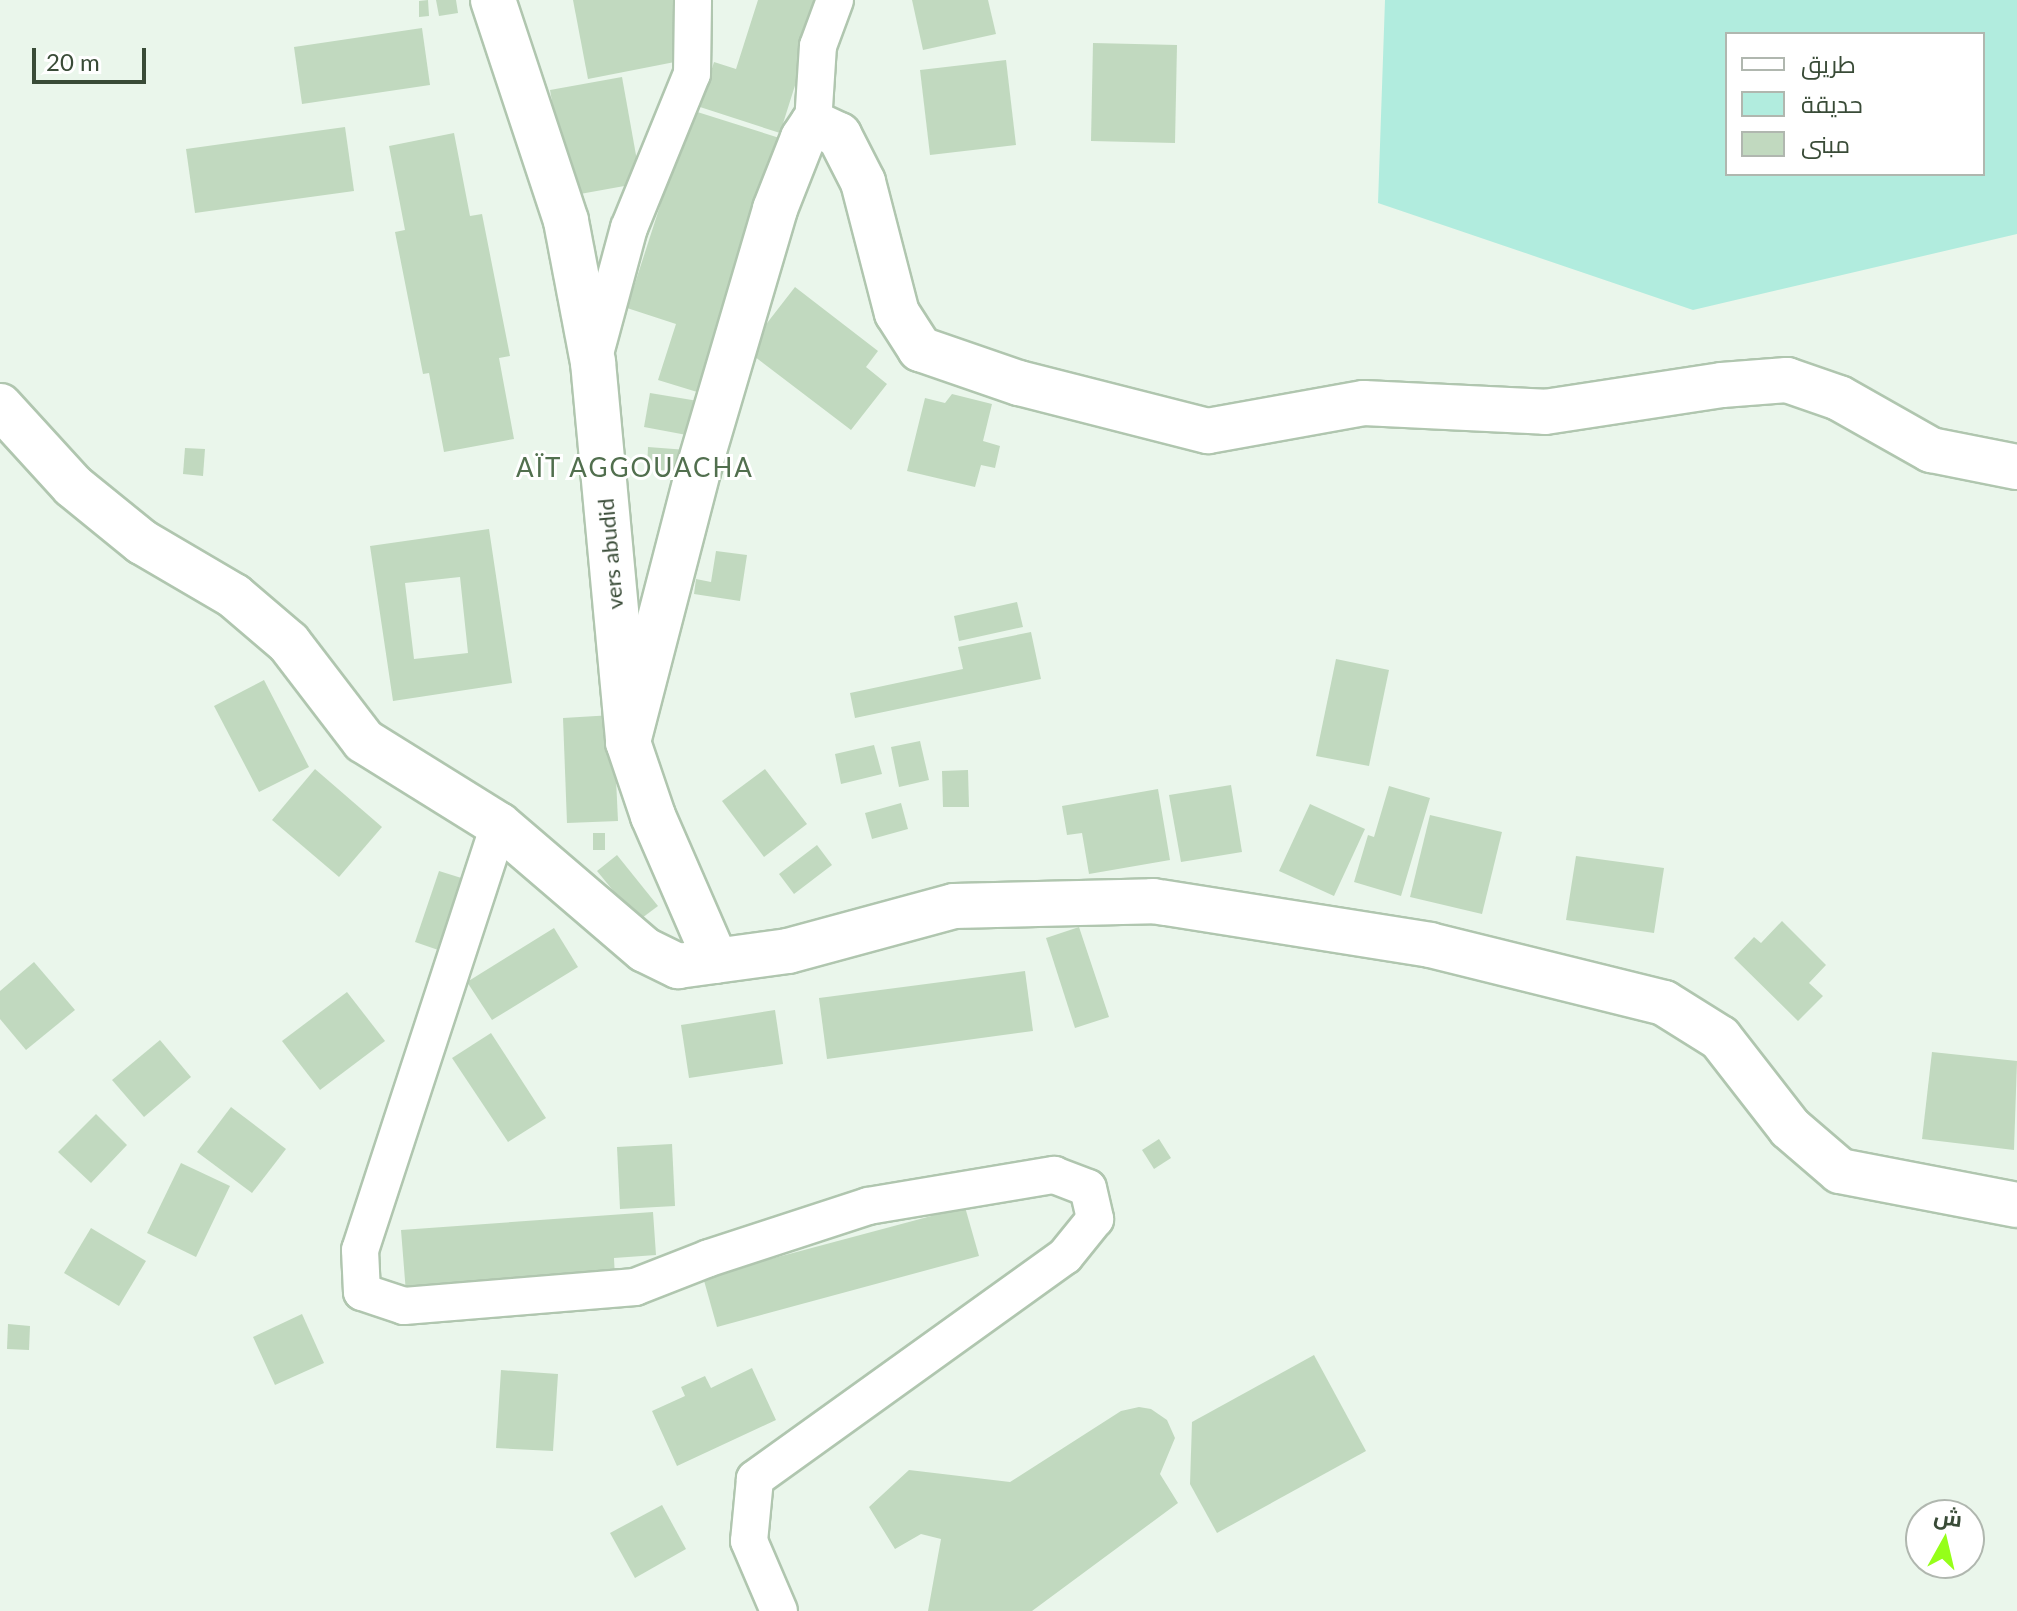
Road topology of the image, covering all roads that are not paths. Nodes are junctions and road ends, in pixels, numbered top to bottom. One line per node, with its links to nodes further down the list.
1 (493, 0): 5 (street, vers abudid)
2 (693, 0): 5 (street)
3 (835, 0): 4 (street)
4 (813, 123): 7 (street); 8 (street)
5 (593, 362): 8 (street, vers abudid)
6 (0, 406): 9 (street)
7 (2017, 467)
8 (628, 742): 10 (street, vers abudid)
9 (499, 825): 10 (street); 12 (street)
10 (716, 961): 11 (street)
11 (2017, 1205)
12 (779, 1611)

